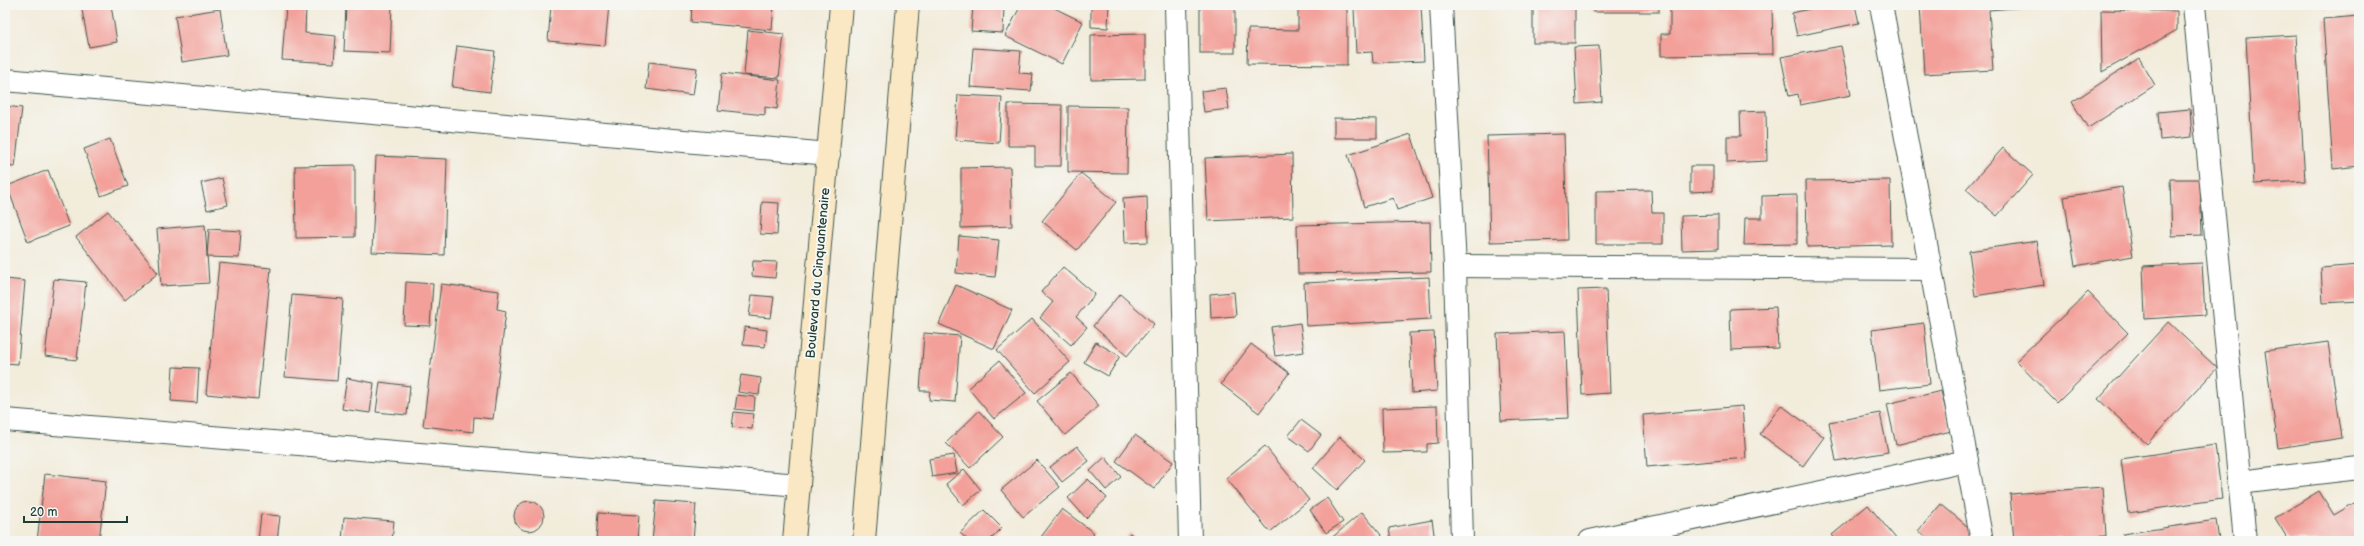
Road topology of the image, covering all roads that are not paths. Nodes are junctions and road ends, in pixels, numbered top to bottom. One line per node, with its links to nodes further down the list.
1 (842, 5): 8 (main road, Boulevard du Cinquantenaire)
2 (908, 5): 17 (main road)
3 (1176, 5): 18 (street)
4 (1441, 5): 9 (street)
5 (1881, 5): 10 (street)
6 (2194, 5): 14 (street)
7 (5, 80): 8 (street)
8 (829, 154): 15 (main road, Boulevard du Cinquantenaire)
9 (1455, 266): 10 (street); 19 (street)
10 (1931, 269): 12 (street)
11 (5, 420): 15 (street)
12 (1967, 461): 20 (street); 21 (street)
13 (2359, 468): 14 (street)
14 (2239, 482): 22 (street)
15 (799, 485): 16 (main road, Boulevard du Cinquantenaire)
16 (794, 541)
17 (864, 541)
18 (1190, 541)
19 (1462, 541)
20 (1590, 541)
21 (1982, 541)
22 (2245, 541)

